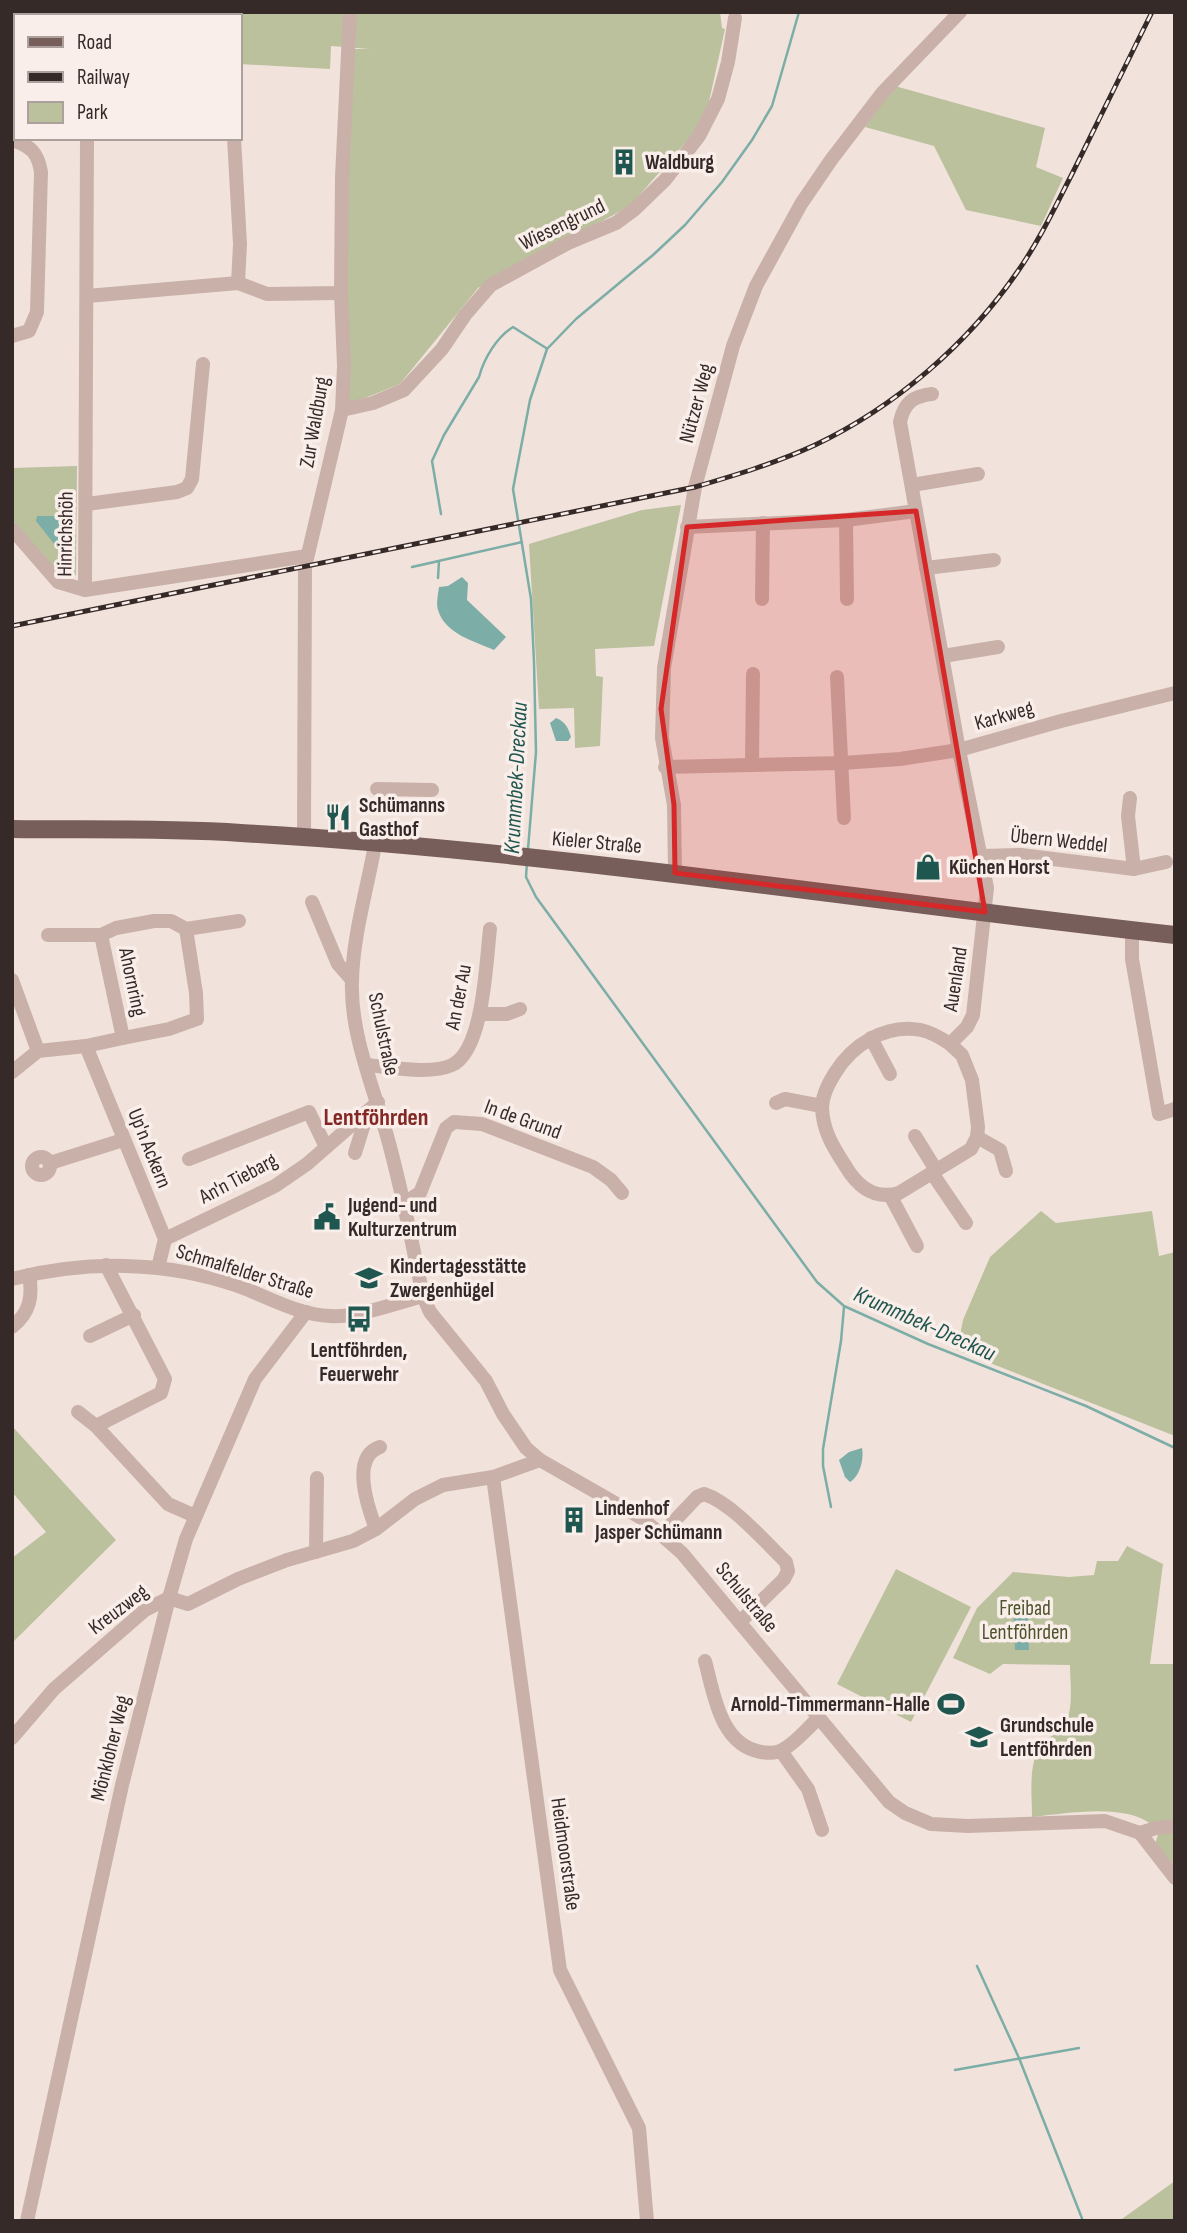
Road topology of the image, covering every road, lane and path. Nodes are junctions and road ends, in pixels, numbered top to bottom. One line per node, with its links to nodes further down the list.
1 (350, 12): 8 (street, Zur Waldburg)
2 (960, 12): 20 (street, Nützer Weg)
3 (735, 18): 13 (street, Wiesengrund)
4 (12, 140): 10 (street)
5 (87, 140): 9 (street, Hinrichshöh)
6 (234, 140): 7 (street)
7 (238, 283): 8 (street); 9 (street)
8 (341, 293): 13 (street, Zur Waldburg)
9 (87, 296): 16 (street, Hinrichshöh)
10 (12, 336)
11 (203, 364): 16 (street)
12 (932, 394): 15 (street, Auenland)
13 (342, 410): 22 (street, Zur Waldburg)
14 (978, 474): 15 (street)
15 (912, 485): 17 (street, Auenland)
16 (87, 503): 25 (street, Hinrichshöh)
17 (916, 511): 18 (street); 24 (street, Auenland)
18 (846, 520): 19 (street); 27 (street)
19 (762, 523): 20 (street); 26 (street)
20 (687, 527): 36 (street, Nützer Weg)
21 (12, 529): 25 (street)
22 (307, 556): 25 (street, Hinrichshöh); 42 (street, Zur Waldburg)
23 (994, 560): 24 (street)
24 (926, 568): 29 (street, Auenland)
25 (85, 590)
26 (762, 599)
27 (847, 599)
28 (998, 647): 29 (street)
29 (943, 656): 33 (street, Auenland)
30 (753, 674): 35 (street)
31 (837, 677): 34 (street)
32 (1175, 693): 33 (street, Karkweg)
33 (958, 750): 34 (street, Karkweg); 44 (street, Auenland)
34 (842, 763): 35 (street, Karkweg); 40 (street)
35 (752, 765): 36 (street, Karkweg)
36 (665, 767): 47 (street, Nützer Weg)
37 (377, 789): 38 (street)
38 (432, 790)
39 (1130, 798): 46 (street, Übern Weddel)
40 (844, 818)
41 (12, 829): 42 (main road, Kieler Straße)
42 (304, 837): 43 (main road, Kieler Straße)
43 (373, 843): 47 (main road, Kieler Straße); 58 (street, Schulstraße)
44 (981, 856): 46 (street, Übern Weddel); 49 (street, Auenland)
45 (1166, 862): 46 (street, Übern Weddel)
46 (1134, 869)
47 (675, 873): 49 (main road, Kieler Straße)
48 (312, 902): 58 (street, Schulstraße)
49 (985, 912): 53 (main road, Kieler Straße); 63 (street, Auenland)
50 (239, 921): 51 (street, Ahornring)
51 (186, 929): 54 (street, Ahornring); 61 (street, Ahornring)
52 (490, 929): 60 (street, An der Au)
53 (1132, 931): 55 (main road, Kieler Straße); 72 (street)
54 (101, 935): 56 (street, Ahornring); 61 (street, Ahornring)
55 (1175, 935)
56 (48, 936)
57 (12, 980): 65 (street)
58 (352, 981): 66 (street, Schulstraße)
59 (520, 1009): 60 (street)
60 (480, 1014): 66 (street, An der Au)
61 (123, 1038): 64 (street, Ahornring)
62 (871, 1038): 63 (street, Auenland); 68 (street); 71 (street, Auenland)
63 (950, 1044): 74 (street)
64 (86, 1046): 65 (street, Ahornring); 75 (street, Up'n Ackern)
65 (38, 1051): 67 (street)
66 (367, 1065): 70 (street, Schulstraße)
67 (12, 1072)
68 (890, 1074)
69 (776, 1103): 71 (street)
70 (373, 1106): 76 (street, An'n Tiebarg); 77 (street); 84 (street, Schulstraße)
71 (822, 1106): 83 (street)
72 (1175, 1109)
73 (915, 1136): 81 (street)
74 (977, 1138): 80 (street); 81 (street)
75 (123, 1140): 79 (street); 86 (street, Up'n Ackern)
76 (326, 1147): 78 (street, An'n Tiebarg); 86 (street, An'n Tiebarg)
77 (355, 1153)
78 (189, 1159)
79 (50, 1163)
80 (1006, 1171)
81 (934, 1172): 83 (street); 85 (street)
82 (622, 1194): 84 (street, In de Grund)
83 (890, 1195): 87 (street)
84 (404, 1203): 92 (street, Schulstraße)
85 (966, 1223)
86 (165, 1239): 89 (street)
87 (917, 1246)
88 (106, 1265): 89 (street, Schmalfelder Straße); 90 (street, Schmalfelder Straße); 94 (street)
89 (158, 1268): 93 (street, Schmalfelder Straße)
90 (29, 1275): 91 (street, Schmalfelder Straße); 95 (street)
91 (12, 1279)
92 (423, 1296): 93 (street, Schmalfelder Straße); 100 (street, Schulstraße)
93 (306, 1312): 103 (street, Mönkloher Weg)
94 (134, 1315): 96 (street); 98 (street)
95 (12, 1327)
96 (90, 1336)
97 (78, 1412): 98 (street)
98 (96, 1426): 103 (street)
99 (380, 1447): 104 (street)
100 (540, 1460): 101 (street, Kreuzweg); 105 (street, Schulstraße)
101 (494, 1477): 104 (street, Kreuzweg); 118 (street, Heidmoorstraße)
102 (317, 1478): 106 (street)
103 (195, 1516): 107 (street, Mönkloher Weg)
104 (376, 1529): 106 (street, Kreuzweg)
105 (661, 1535): 108 (street, Schulstraße); 108 (street)
106 (316, 1552): 107 (street, Kreuzweg)
107 (169, 1598): 111 (street, Kreuzweg); 117 (street, Mönkloher Weg)
108 (741, 1621): 110 (street, Schulstraße)
109 (705, 1661): 112 (street)
110 (819, 1718): 112 (street); 115 (street, Schulstraße)
111 (12, 1738)
112 (782, 1751): 114 (street)
113 (1175, 1826): 115 (street)
114 (822, 1830)
115 (1140, 1833): 116 (street)
116 (1175, 1878)
117 (27, 2221)
118 (647, 2221)

